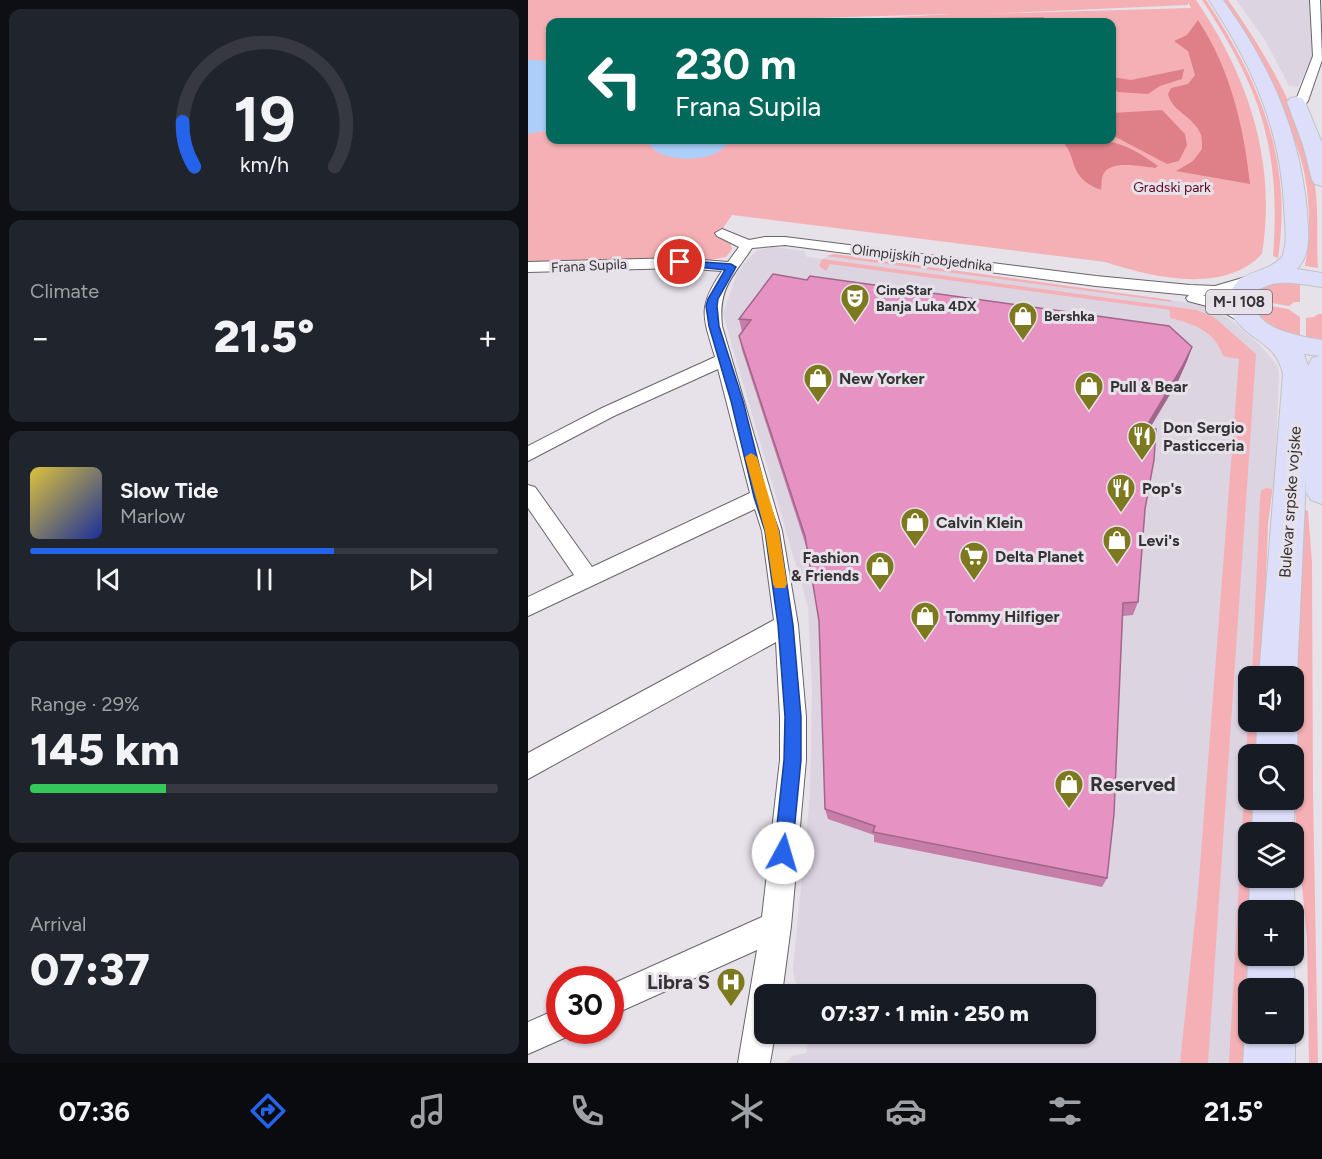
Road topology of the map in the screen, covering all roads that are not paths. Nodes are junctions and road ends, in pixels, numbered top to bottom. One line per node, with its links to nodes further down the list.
1 (1216, 0): 13 (main road, Bulevar srpske vojske / M-I 108)
2 (1234, 0): 4 (main road)
3 (1316, 0): 5 (street)
4 (1264, 42)
5 (1320, 56): 7 (street)
6 (1288, 86): 7 (main road)
7 (1298, 106): 8 (main road)
8 (1322, 180)
9 (722, 233): 10 (street)
10 (747, 245): 12 (street); 15 (street, Olimpijskih pobjednika)
11 (528, 267): 12 (street, Frana Supila)
12 (731, 267): 18 (street)
13 (1263, 277): 14 (main road, M-I 108); 15 (street, Olimpijskih pobjednika); 16 (main road, Bulevar srpske vojske / M-I 108)
14 (1322, 280)
15 (1096, 281): 16 (street, Olimpijskih pobjednika)
16 (1262, 330): 17 (main road, M-I 108); 27 (main road, Bulevar srpske vojske / M-I 108)
17 (1322, 348)
18 (723, 360): 20 (street); 23 (street)
19 (1322, 364): 22 (main road, Bulevar srpske vojske)
20 (528, 454)
21 (528, 492): 24 (street)
22 (1322, 492)
23 (761, 497): 24 (street); 26 (street)
24 (588, 578): 25 (street)
25 (528, 607)
26 (786, 625): 28 (street); 29 (street)
27 (1279, 666)
28 (528, 767)
29 (776, 926): 30 (street); 31 (street)
30 (767, 984)
31 (624, 995)
32 (546, 1030): 33 (street)
33 (528, 1038)
34 (757, 1044): 36 (street)
35 (1270, 1044): 37 (main road)
36 (754, 1063)
37 (1269, 1063)

